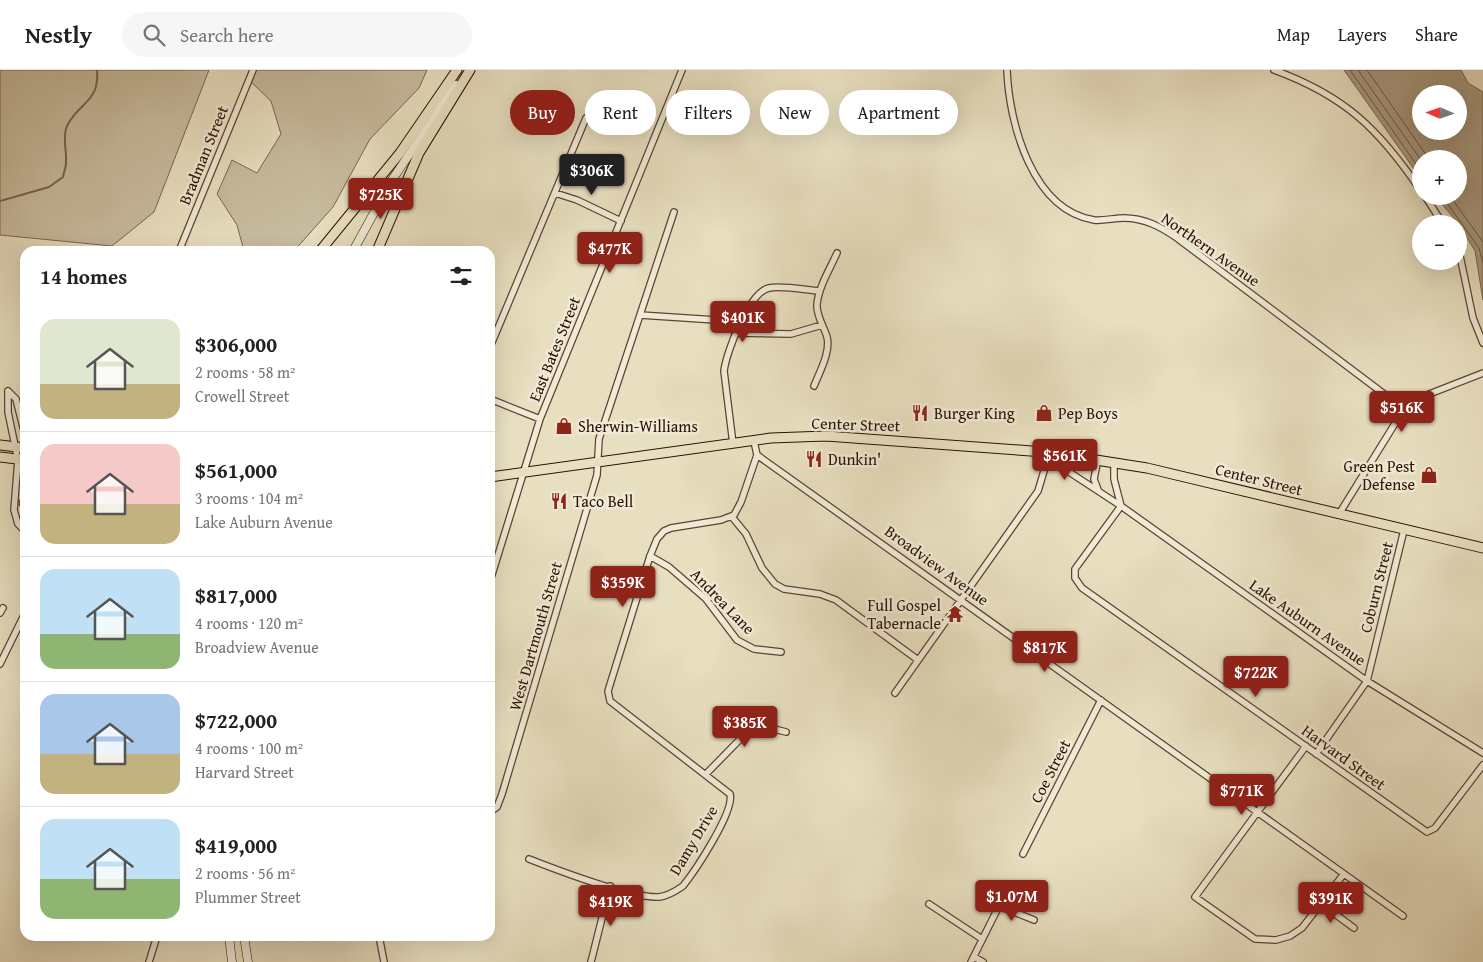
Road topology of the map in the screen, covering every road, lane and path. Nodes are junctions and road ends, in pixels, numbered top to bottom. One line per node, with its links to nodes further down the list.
1 (253, 70): 14 (street, Bradman Street)
2 (457, 70): 8 (main road)
3 (469, 70): 10 (main road); 17 (main road)
4 (682, 70): 13 (street, East Bates Street)
5 (1007, 70): 29 (street, Northern Avenue)
6 (1274, 70): 9 (street)
7 (585, 120): 11 (street)
8 (415, 132): 10 (main road); 15 (main road)
9 (1412, 179)
10 (392, 180): 16 (main road)
11 (555, 193): 13 (street); 24 (street)
12 (674, 212): 21 (street, West Dartmouth Street)
13 (621, 222): 31 (street, East Bates Street)
14 (181, 246)
15 (324, 246)
16 (356, 246)
17 (379, 246)
18 (837, 253): 20 (street)
19 (1463, 270): 25 (street)
20 (819, 291): 22 (street); 23 (street)
21 (640, 315): 23 (street); 42 (street, West Dartmouth Street)
22 (822, 325): 23 (street); 27 (street)
23 (736, 333): 33 (street)
24 (495, 335)
25 (1483, 343)
26 (1483, 373): 29 (street)
27 (814, 386)
28 (495, 401): 31 (street)
29 (1404, 409): 48 (street)
30 (20, 415): 35 (street)
31 (540, 419): 44 (street, East Bates Street)
32 (754, 441): 33 (main road, Center Street); 36 (main road, Center Street); 37 (street)
33 (733, 444): 42 (main road, Center Street)
34 (0, 446): 35 (main road)
35 (20, 448)
36 (1046, 452): 39 (main road, Center Street); 46 (street, Lake Auburn Avenue); 55 (street)
37 (757, 455): 49 (street); 55 (street, Broadview Avenue)
38 (0, 458): 40 (main road)
39 (1098, 459): 41 (main road, Center Street); 46 (street)
40 (20, 460)
41 (1114, 462): 47 (street); 48 (main road, Center Street)
42 (597, 463): 44 (main road, Center Street); 69 (street, West Dartmouth Street)
43 (20, 467): 50 (street)
44 (524, 473): 45 (main road, Center Street); 54 (street, East Bates Street)
45 (495, 476)
46 (1100, 492): 47 (street, Lake Auburn Avenue)
47 (1121, 506): 60 (street, Lake Auburn Avenue); 64 (street, Harvard Street)
48 (1339, 514): 51 (main road, Center Street)
49 (732, 517): 53 (street); 58 (street)
50 (20, 526)
51 (1404, 530): 52 (main road, Center Street); 60 (street, Coburn Street)
52 (1483, 548)
53 (650, 556): 57 (street, Andrea Lane); 68 (street)
54 (495, 565)
55 (961, 600): 58 (street); 62 (street, Broadview Avenue)
56 (20, 623): 59 (street)
57 (781, 652)
58 (918, 660): 61 (street)
59 (0, 664)
60 (1366, 680): 65 (street, Lake Auburn Avenue); 66 (street, Coburn Street)
61 (895, 693)
62 (1101, 700): 70 (street, Broadview Avenue); 71 (street, Coe Street)
63 (786, 732): 68 (street)
64 (1306, 746): 66 (street, Harvard Street); 70 (street)
65 (1483, 753)
66 (1316, 754): 67 (street, Harvard Street)
67 (1483, 765)
68 (706, 774): 74 (street, Damy Drive)
69 (495, 806)
70 (1257, 812): 73 (street, Broadview Avenue); 76 (street)
71 (1023, 854)
72 (529, 859): 74 (street, Damy Drive)
73 (1343, 875): 76 (street); 79 (street, Broadview Avenue)
74 (610, 886): 92 (street)
75 (1003, 898): 78 (street)
76 (1320, 903): 81 (street)
77 (929, 904): 82 (street)
78 (999, 906): 80 (street); 82 (street)
79 (1403, 916)
80 (1034, 920)
81 (1354, 928)
82 (982, 939): 87 (street)
83 (155, 941): 88 (street)
84 (230, 941): 89 (main road)
85 (245, 941): 90 (main road)
86 (380, 941): 91 (street)
87 (972, 960): 93 (street)
88 (149, 962)
89 (232, 962)
90 (248, 962)
91 (384, 962)
92 (591, 962)
93 (984, 962)

